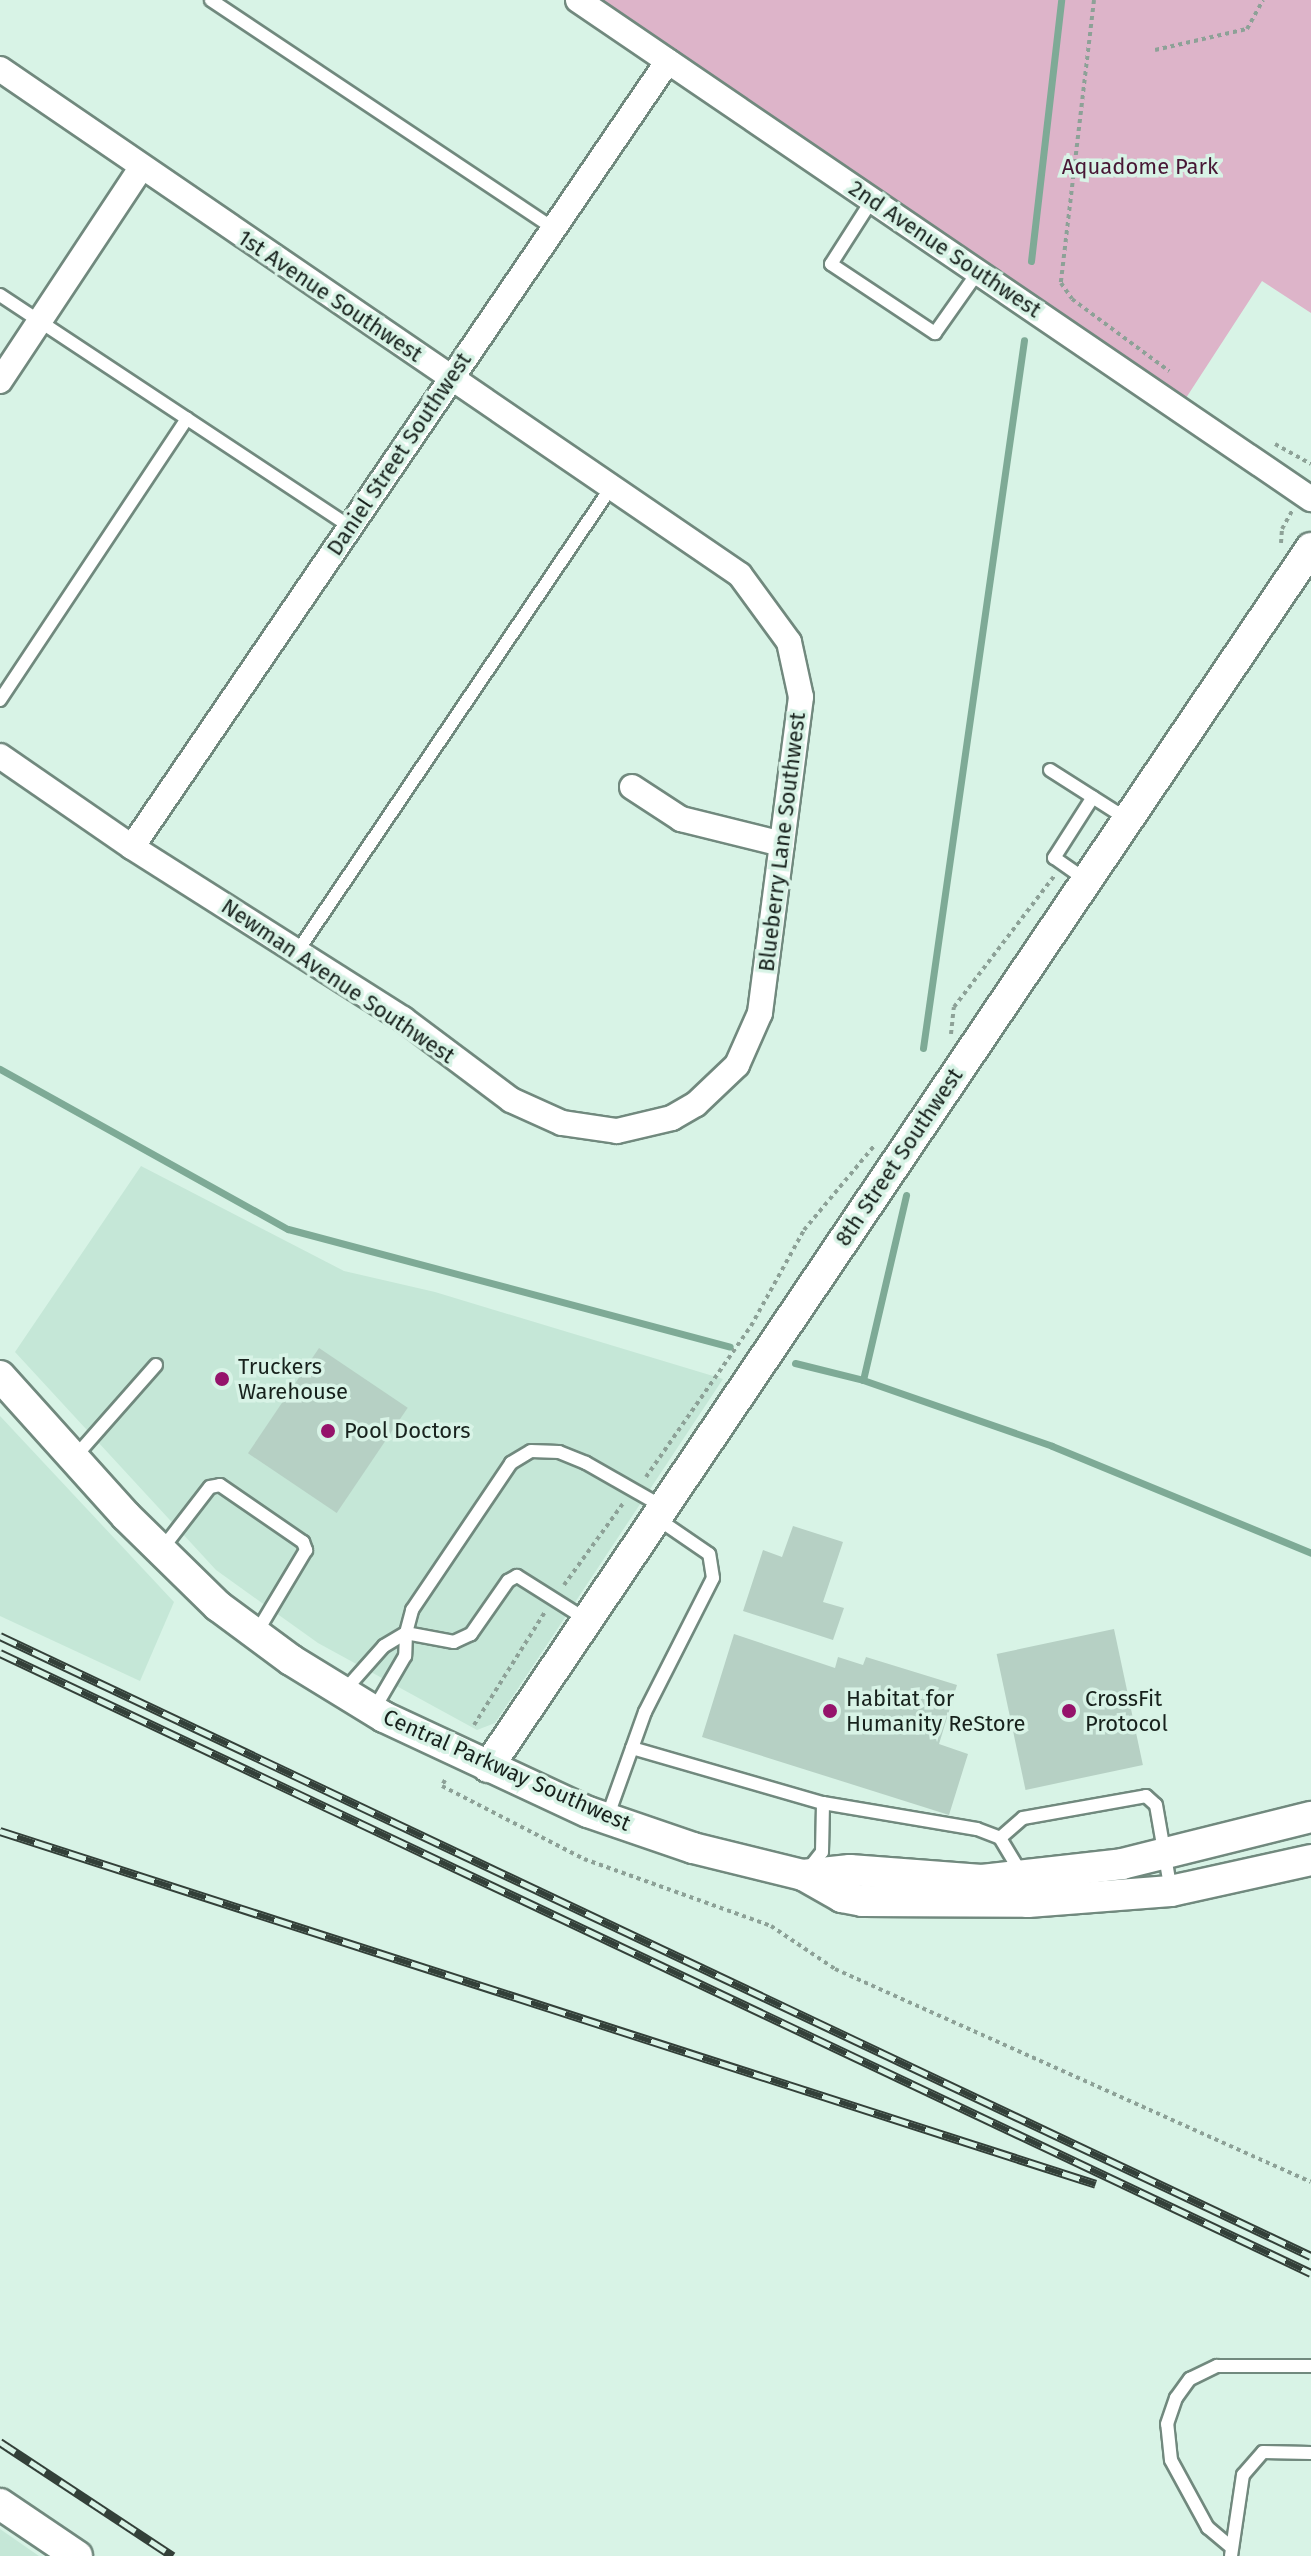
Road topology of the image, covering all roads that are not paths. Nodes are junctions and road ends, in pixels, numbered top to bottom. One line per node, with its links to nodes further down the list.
1 (211, 0): 7 (lane)
2 (578, 0): 3 (street, 2nd Avenue Southwest)
3 (668, 61): 6 (street, 2nd Avenue Southwest); 7 (street, Daniel Street Southwest)
4 (0, 69): 5 (street, 1st Avenue Southwest)
5 (141, 168): 10 (street); 11 (street, 1st Avenue Southwest)
6 (872, 200): 8 (street, 2nd Avenue Southwest); 8 (lane)
7 (553, 228): 11 (street, Daniel Street Southwest)
8 (978, 272): 15 (street, 2nd Avenue Southwest)
9 (0, 295): 10 (lane)
10 (40, 322): 12 (street); 13 (lane)
11 (450, 378): 14 (street, 1st Avenue Southwest); 16 (street, Daniel Street Southwest)
12 (0, 381)
13 (187, 419): 16 (lane); 19 (lane)
14 (612, 486): 18 (street, 1st Avenue Southwest); 28 (lane)
15 (1302, 504)
16 (350, 527): 26 (street, Daniel Street Southwest)
17 (1311, 548): 24 (street, 8th Street Southwest)
18 (740, 575): 25 (street, Blueberry Lane Southwest)
19 (0, 700)
20 (0, 756): 26 (street, Newman Avenue Southwest)
21 (1050, 770): 23 (lane)
22 (632, 787): 25 (street)
23 (1093, 797): 24 (lane); 27 (lane)
24 (1127, 819): 27 (street, 8th Street Southwest)
25 (782, 844): 29 (street, Blueberry Lane Southwest)
26 (132, 847): 28 (street, Newman Avenue Southwest)
27 (1075, 872): 33 (street, 8th Street Southwest)
28 (297, 952): 29 (street, Newman Avenue Southwest)
29 (696, 1104)
30 (156, 1365): 32 (lane)
31 (0, 1376): 32 (street, Central Parkway Southwest)
32 (74, 1458): 34 (street, Central Parkway Southwest)
33 (659, 1512): 35 (street, 8th Street Southwest); 36 (lane); 40 (lane)
34 (160, 1552): 37 (street, Central Parkway Southwest); 37 (lane)
35 (587, 1620): 36 (lane); 41 (street, 8th Street Southwest)
36 (406, 1633): 38 (lane); 39 (lane)
37 (256, 1634): 38 (street, Central Parkway Southwest)
38 (343, 1692): 39 (street, Central Parkway Southwest)
39 (373, 1711): 41 (street, Central Parkway Southwest)
40 (632, 1748): 42 (lane); 44 (lane)
41 (488, 1767): 44 (street, Central Parkway Southwest)
42 (823, 1803): 45 (lane); 48 (lane)
43 (1311, 1817): 46 (street, Central Parkway Southwest)
44 (607, 1818): 48 (street, Central Parkway Southwest)
45 (1000, 1838): 46 (lane); 49 (lane)
46 (1166, 1854): 49 (street, Central Parkway Southwest); 50 (lane)
47 (1311, 1860): 50 (street, Central Parkway Southwest)
48 (803, 1875): 49 (street, Central Parkway Southwest); 50 (street, Central Parkway Southwest)
49 (1023, 1875)
50 (1171, 1891)
51 (1311, 2366): 54 (lane)
52 (1311, 2453): 54 (lane)
53 (0, 2504): 55 (street)
54 (1231, 2552)
55 (77, 2556)

